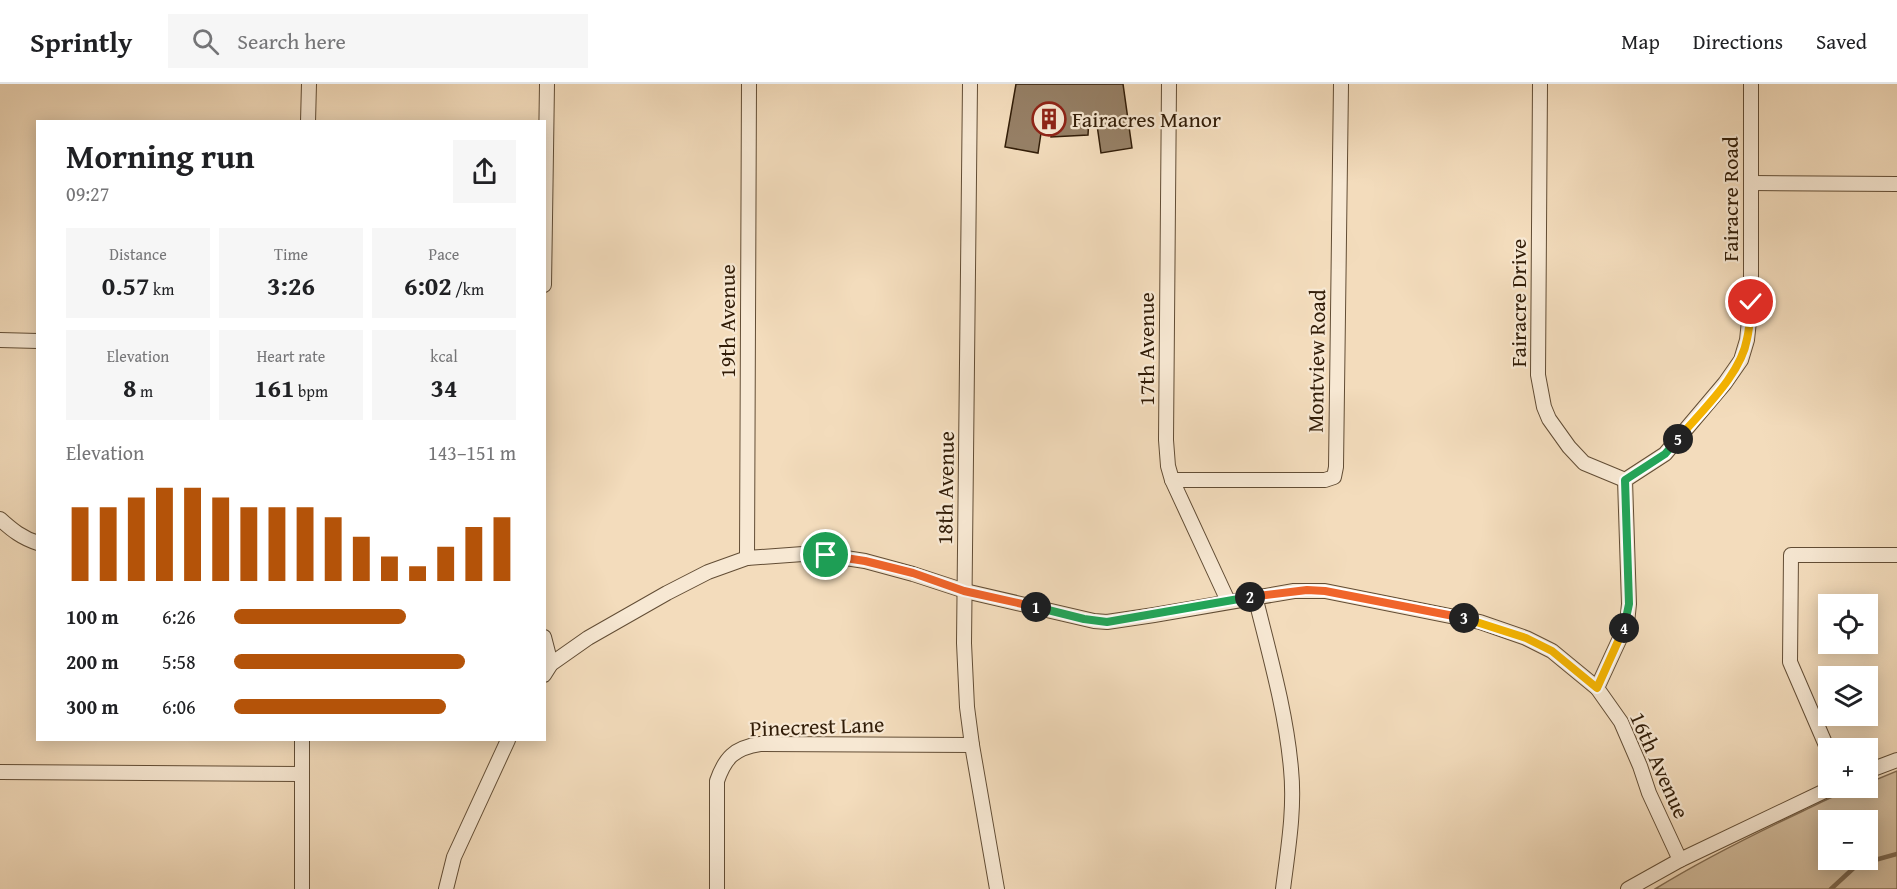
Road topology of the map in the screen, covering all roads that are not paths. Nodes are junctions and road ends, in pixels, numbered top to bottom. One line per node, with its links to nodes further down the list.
1 (309, 84): 9 (street)
2 (547, 84): 10 (street)
3 (749, 84): 20 (street, 19th Avenue)
4 (970, 84): 21 (street, 18th Avenue)
5 (1168, 84): 15 (street, 17th Avenue)
6 (1341, 84): 15 (street, Montview Road)
7 (1540, 84): 16 (street, Fairacre Drive)
8 (1751, 84): 11 (street, Fairacre Road)
9 (308, 120)
10 (546, 151)
11 (1752, 183): 12 (street); 16 (street, Fairacre Road)
12 (1897, 184)
13 (0, 340): 14 (street)
14 (36, 341)
15 (1172, 480): 23 (street, 17th Avenue)
16 (1625, 480): 26 (street)
17 (0, 519): 18 (street)
18 (36, 542)
19 (1897, 555): 27 (street)
20 (747, 558): 21 (street, 16th Avenue); 25 (street, 16th Avenue)
21 (964, 591): 23 (street, 16th Avenue); 30 (street, 18th Avenue)
22 (1256, 596): 23 (street, 16th Avenue); 26 (street, 16th Avenue); 41 (street)
23 (1228, 601)
24 (546, 654): 25 (street)
25 (548, 670)
26 (1597, 688): 36 (street, 16th Avenue)
27 (1823, 738)
28 (302, 741): 34 (street)
29 (508, 741): 38 (street)
30 (972, 745): 39 (street, Pinecrest Lane); 40 (street, 18th Avenue)
31 (1897, 760): 32 (street)
32 (1878, 767)
33 (0, 772): 34 (street)
34 (301, 774): 37 (street)
35 (1818, 794): 36 (street)
36 (1680, 860): 42 (street)
37 (302, 889)
38 (446, 889)
39 (717, 889)
40 (998, 889)
41 (1283, 889)
42 (1628, 889)

